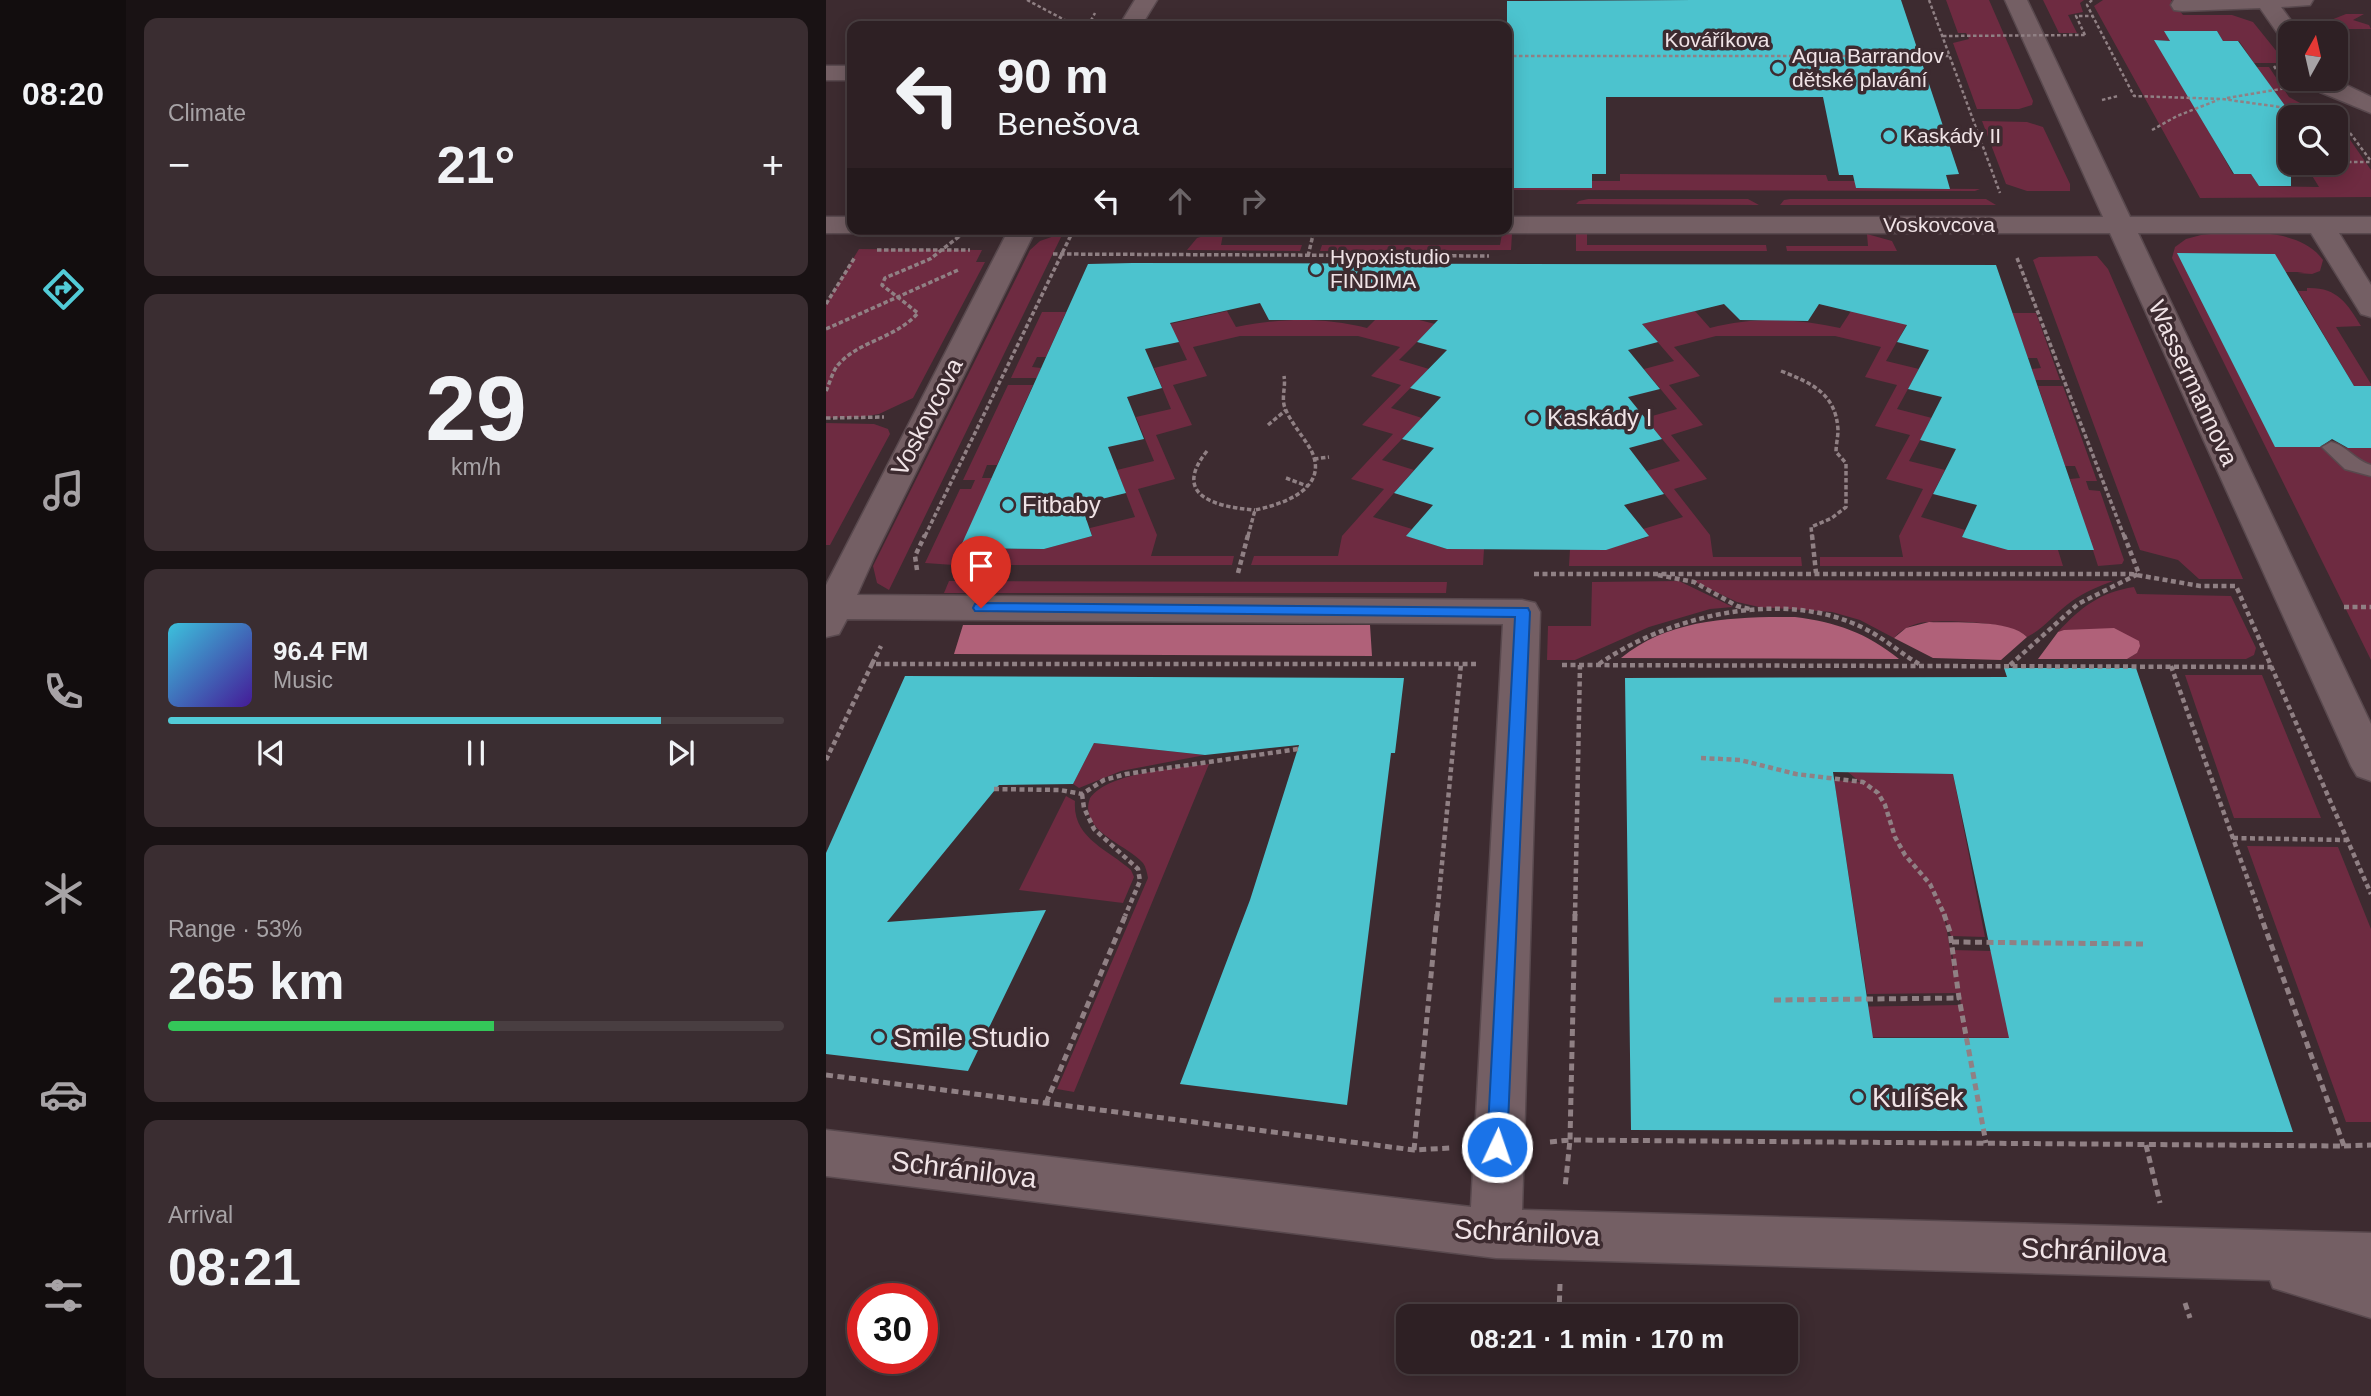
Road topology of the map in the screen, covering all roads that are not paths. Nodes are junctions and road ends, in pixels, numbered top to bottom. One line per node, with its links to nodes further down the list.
1 (1146, 0): 6 (street)
2 (2016, 0): 14 (street, Wassermannova)
3 (2302, 0): 4 (street)
4 (2267, 3): 5 (street); 7 (street)
5 (2182, 5)
6 (1133, 21)
7 (2280, 21)
8 (826, 73): 9 (street)
9 (847, 73)
10 (2337, 91): 11 (street)
11 (2371, 106)
12 (826, 225): 17 (street)
13 (1512, 225): 14 (street, Voskovcova)
14 (2120, 225): 15 (street, Voskovcova); 23 (street, Wassermannova)
15 (2320, 225): 16 (street, Voskovcova); 19 (street)
16 (2371, 225)
17 (847, 233)
18 (1004, 246): 22 (street, Voskovcova)
19 (2371, 308)
20 (2331, 447): 21 (lane)
21 (2371, 471)
22 (831, 616): 25 (street)
23 (2371, 766)
24 (826, 1153): 25 (street, Schránilova)
25 (1496, 1234): 26 (street, Schránilova)
26 (2232, 1254): 27 (street, Schránilova); 28 (street, Schránilova)
27 (2371, 1258)
28 (2371, 1292)

